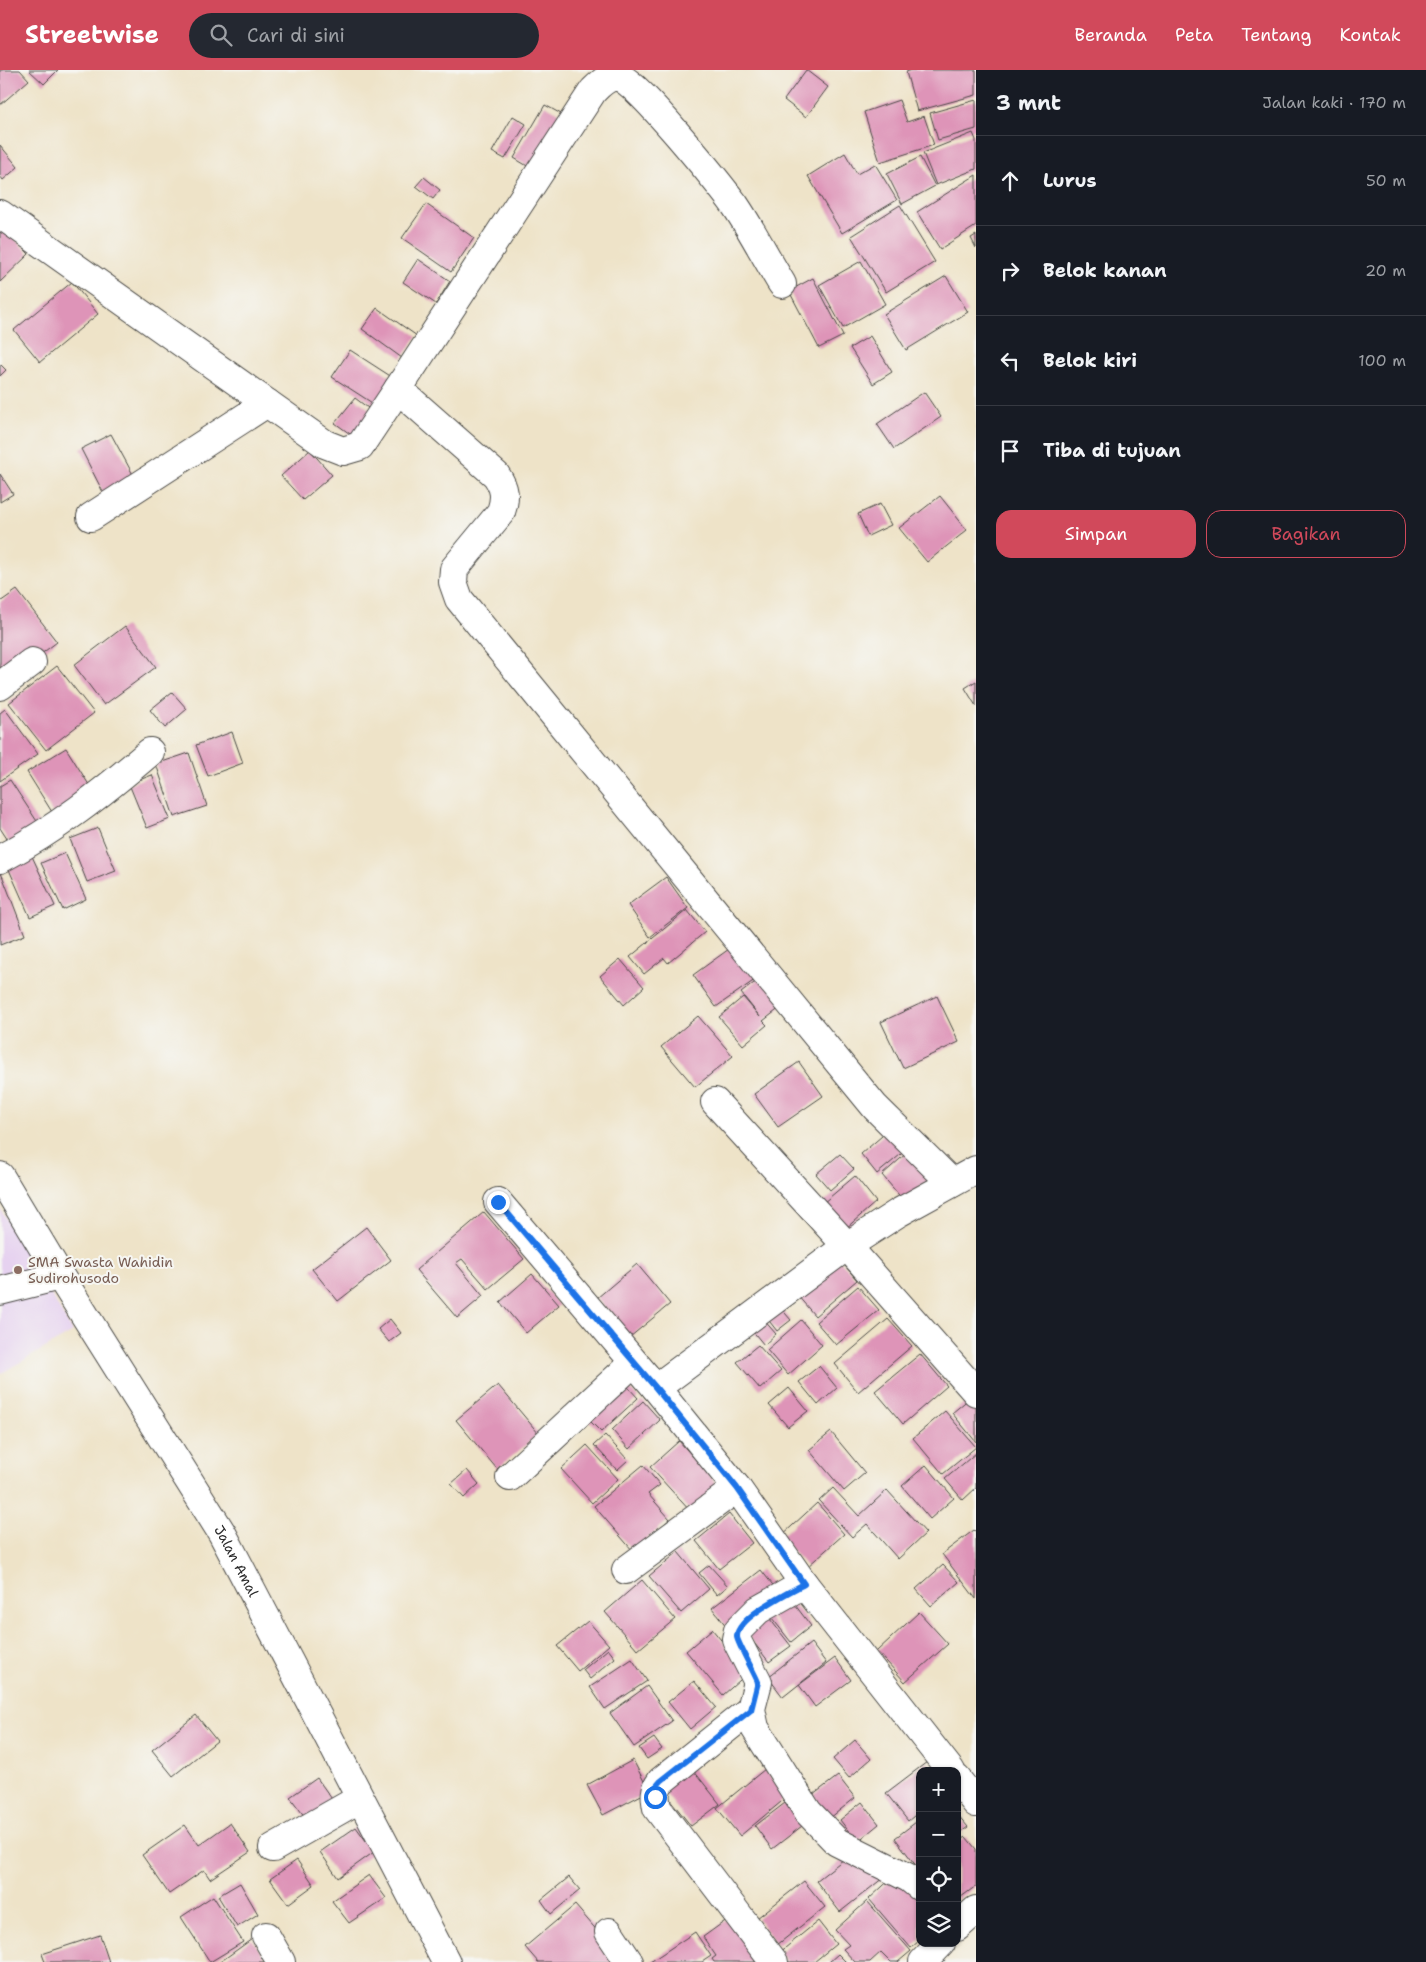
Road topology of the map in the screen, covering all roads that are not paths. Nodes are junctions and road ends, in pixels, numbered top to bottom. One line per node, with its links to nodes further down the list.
1 (0, 214): 4 (street)
2 (782, 284): 3 (street)
3 (398, 389): 4 (street); 13 (street)
4 (267, 403): 5 (street)
5 (91, 517)
6 (32, 662): 7 (street)
7 (0, 686)
8 (150, 752): 9 (street)
9 (0, 859)
10 (715, 1102): 15 (street)
11 (976, 1170): 13 (street)
12 (0, 1176): 16 (street, Jalan Amal)
13 (952, 1183): 15 (street)
14 (498, 1202): 18 (street)
15 (847, 1246): 19 (street); 20 (street)
16 (60, 1276): 17 (street); 28 (street, Jalan Amal)
17 (0, 1292)
18 (633, 1363): 19 (street); 21 (street)
19 (656, 1388): 22 (street)
20 (976, 1392)
21 (510, 1477)
22 (737, 1488): 23 (street); 24 (street)
23 (626, 1570)
24 (804, 1584): 25 (street); 26 (street)
25 (751, 1710): 31 (street); 38 (street)
26 (948, 1767)
27 (961, 1784): 29 (street)
28 (360, 1799): 30 (street); 36 (street, Jalan Amal)
29 (976, 1803)
30 (273, 1848)
31 (916, 1884)
32 (609, 1932): 37 (street)
33 (266, 1936): 35 (street)
34 (938, 1947): 39 (street)
35 (281, 1962)
36 (446, 1962)
37 (629, 1962)
38 (774, 1962)
39 (923, 1962)

